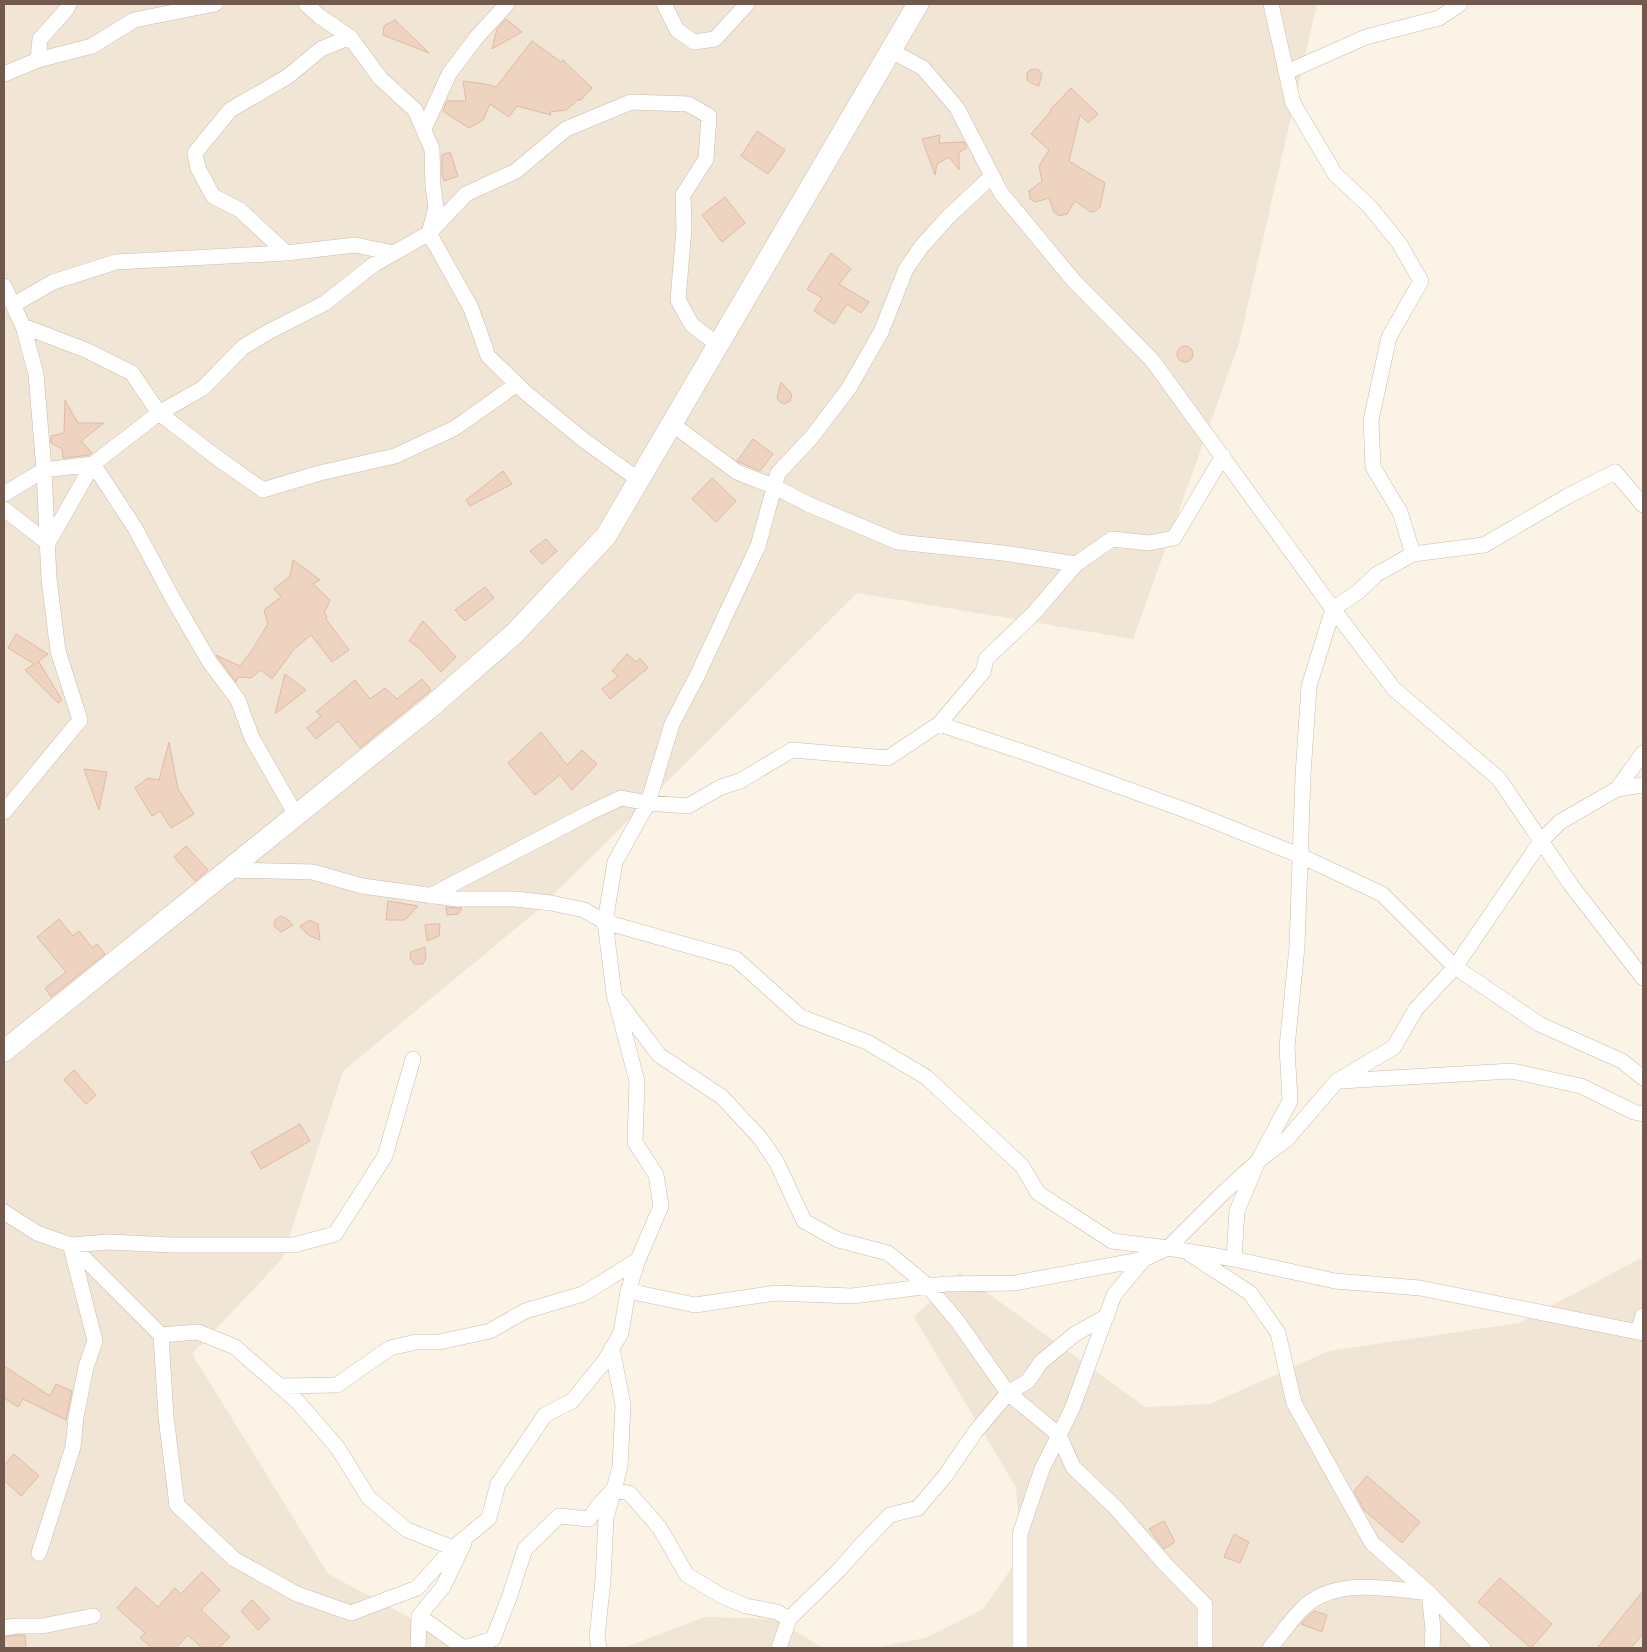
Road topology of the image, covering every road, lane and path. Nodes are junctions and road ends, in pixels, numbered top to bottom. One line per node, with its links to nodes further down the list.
1 (69, 4): 12 (street)
2 (215, 4): 12 (street)
3 (306, 4): 10 (street)
4 (507, 4): 15 (street)
5 (664, 4): 6 (street)
6 (747, 4)
7 (918, 4): 11 (main road)
8 (1271, 4): 13 (street)
9 (1460, 4): 13 (street)
10 (350, 37): 15 (street); 18 (street)
11 (890, 50): 16 (street); 23 (main road)
12 (38, 60): 14 (street)
13 (1287, 72): 36 (street)
14 (4, 74)
15 (424, 129): 17 (street)
16 (992, 176): 27 (street); 31 (street)
17 (429, 233): 19 (street); 23 (street); 24 (street)
18 (286, 253): 19 (street); 21 (street)
19 (394, 253): 25 (street)
20 (4, 286): 21 (street)
21 (13, 305): 22 (street)
22 (23, 326): 25 (street); 29 (street)
23 (718, 345): 26 (main road)
24 (517, 384): 25 (street); 30 (street)
25 (159, 413): 28 (street)
26 (672, 424): 30 (main road); 31 (street)
27 (1223, 456): 37 (street); 38 (street)
28 (93, 464): 29 (street); 35 (street); 45 (street)
29 (44, 470): 32 (street); 35 (street)
30 (639, 480): 45 (main road)
31 (775, 487): 37 (street); 43 (street)
32 (4, 494)
33 (1643, 505): 36 (street)
34 (4, 509): 35 (street)
35 (48, 542): 44 (street)
36 (1413, 554): 38 (street)
37 (1076, 564): 39 (street)
38 (1333, 609): 46 (street); 47 (street)
39 (939, 724): 43 (street); 47 (street)
40 (1643, 753): 42 (street)
41 (1643, 785): 42 (street)
42 (1617, 789): 46 (street)
43 (648, 803): 49 (street); 50 (street)
44 (4, 812)
45 (296, 815): 48 (main road)
46 (1541, 841): 51 (street); 52 (street)
47 (1301, 856): 51 (street); 59 (street)
48 (228, 870): 49 (street); 54 (main road)
49 (430, 896): 50 (street)
50 (605, 922): 53 (street); 62 (street)
51 (1455, 966): 56 (street); 57 (street)
52 (1643, 978)
53 (614, 994): 66 (street); 67 (street)
54 (4, 1050)
55 (413, 1059): 61 (street)
56 (1643, 1078)
57 (1337, 1081): 58 (street); 59 (street)
58 (1643, 1114)
59 (1258, 1161): 62 (street); 65 (street)
60 (4, 1212): 61 (street)
61 (71, 1245): 72 (street); 80 (street)
62 (1168, 1248): 63 (street); 64 (street)
63 (1187, 1252): 65 (street); 81 (street)
64 (1144, 1259): 67 (street); 69 (street)
65 (1234, 1259): 71 (street)
66 (638, 1260): 68 (street); 74 (street)
67 (928, 1286): 68 (street); 75 (street)
68 (628, 1291): 73 (street)
69 (1107, 1316): 75 (street); 76 (street)
70 (1643, 1316): 71 (street)
71 (1641, 1332)
72 (161, 1335): 74 (street); 79 (street)
73 (612, 1348): 77 (street); 78 (street)
74 (280, 1386): 79 (street)
75 (1008, 1393): 76 (street); 84 (street)
76 (1059, 1435): 90 (street); 91 (street)
77 (614, 1490): 84 (street); 87 (street); 88 (street)
78 (467, 1536): 79 (street); 83 (street)
79 (454, 1548)
80 (39, 1553)
81 (1429, 1593): 92 (street); 93 (street); 94 (street)
82 (93, 1616): 85 (street)
83 (419, 1616): 86 (street); 87 (street)
84 (789, 1619): 89 (street)
85 (4, 1628)
86 (418, 1648)
87 (464, 1648)
88 (600, 1648)
89 (779, 1648)
90 (1020, 1648)
91 (1205, 1648)
92 (1270, 1648)
93 (1432, 1648)
94 (1483, 1648)

